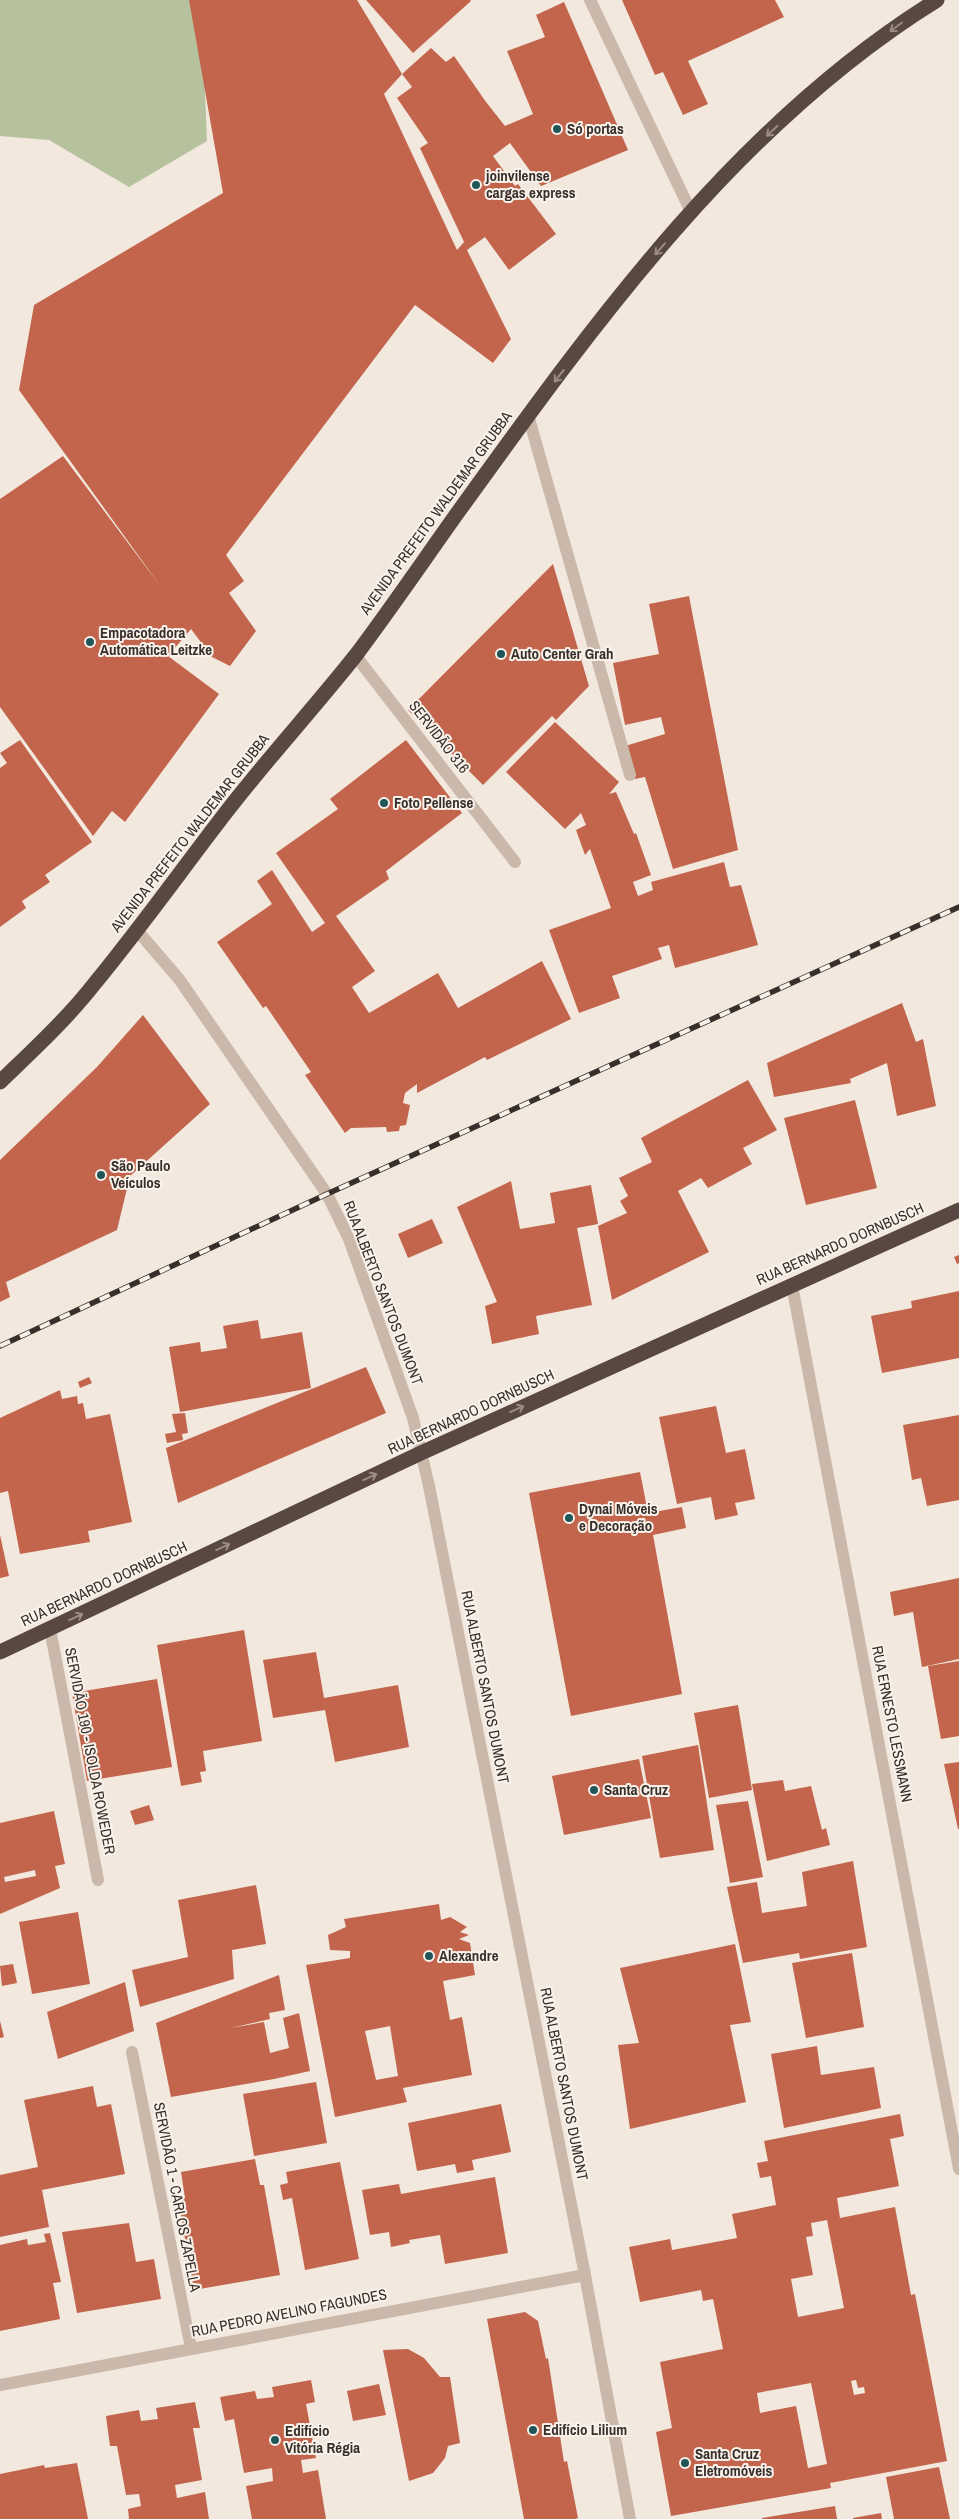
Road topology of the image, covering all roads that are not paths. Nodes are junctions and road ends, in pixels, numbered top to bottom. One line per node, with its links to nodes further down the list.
1 (590, 0): 3 (street)
2 (937, 0): 3 (highway, AVENIDA PREFEITO WALDEMAR GRUBBA, one-way to 3)
3 (692, 212): 4 (highway, AVENIDA PREFEITO WALDEMAR GRUBBA, one-way to 4)
4 (528, 415): 5 (highway, AVENIDA PREFEITO WALDEMAR GRUBBA); 6 (street)
5 (355, 655): 7 (street, SERVIDÃO 316); 8 (highway, AVENIDA PREFEITO WALDEMAR GRUBBA)
6 (630, 775)
7 (515, 862)
8 (136, 929): 9 (highway, AVENIDA PREFEITO WALDEMAR GRUBBA); 12 (street, RUA ALBERTO SANTOS DUMONT)
9 (0, 1082)
10 (959, 1210): 11 (highway, RUA BERNARDO DORNBUSCH)
11 (792, 1285): 12 (highway, RUA BERNARDO DORNBUSCH, one-way to 11); 17 (street, RUA ERNESTO LESSMANN)
12 (421, 1453): 13 (highway, RUA BERNARDO DORNBUSCH, one-way to 12); 18 (street, RUA ALBERTO SANTOS DUMONT)
13 (50, 1629): 14 (highway, RUA BERNARDO DORNBUSCH); 15 (street, SERVIDÃO 190 - ISOLDA ROWEDER)
14 (0, 1652)
15 (98, 1880)
16 (132, 2052): 19 (street, SERVIDÃO 1 - CARLOS ZAPELLA)
17 (959, 2169)
18 (585, 2275): 19 (street, RUA PEDRO AVELINO FAGUNDES); 21 (street, RUA ALBERTO SANTOS DUMONT)
19 (191, 2348): 20 (street, RUA PEDRO AVELINO FAGUNDES)
20 (0, 2385)
21 (630, 2519)

